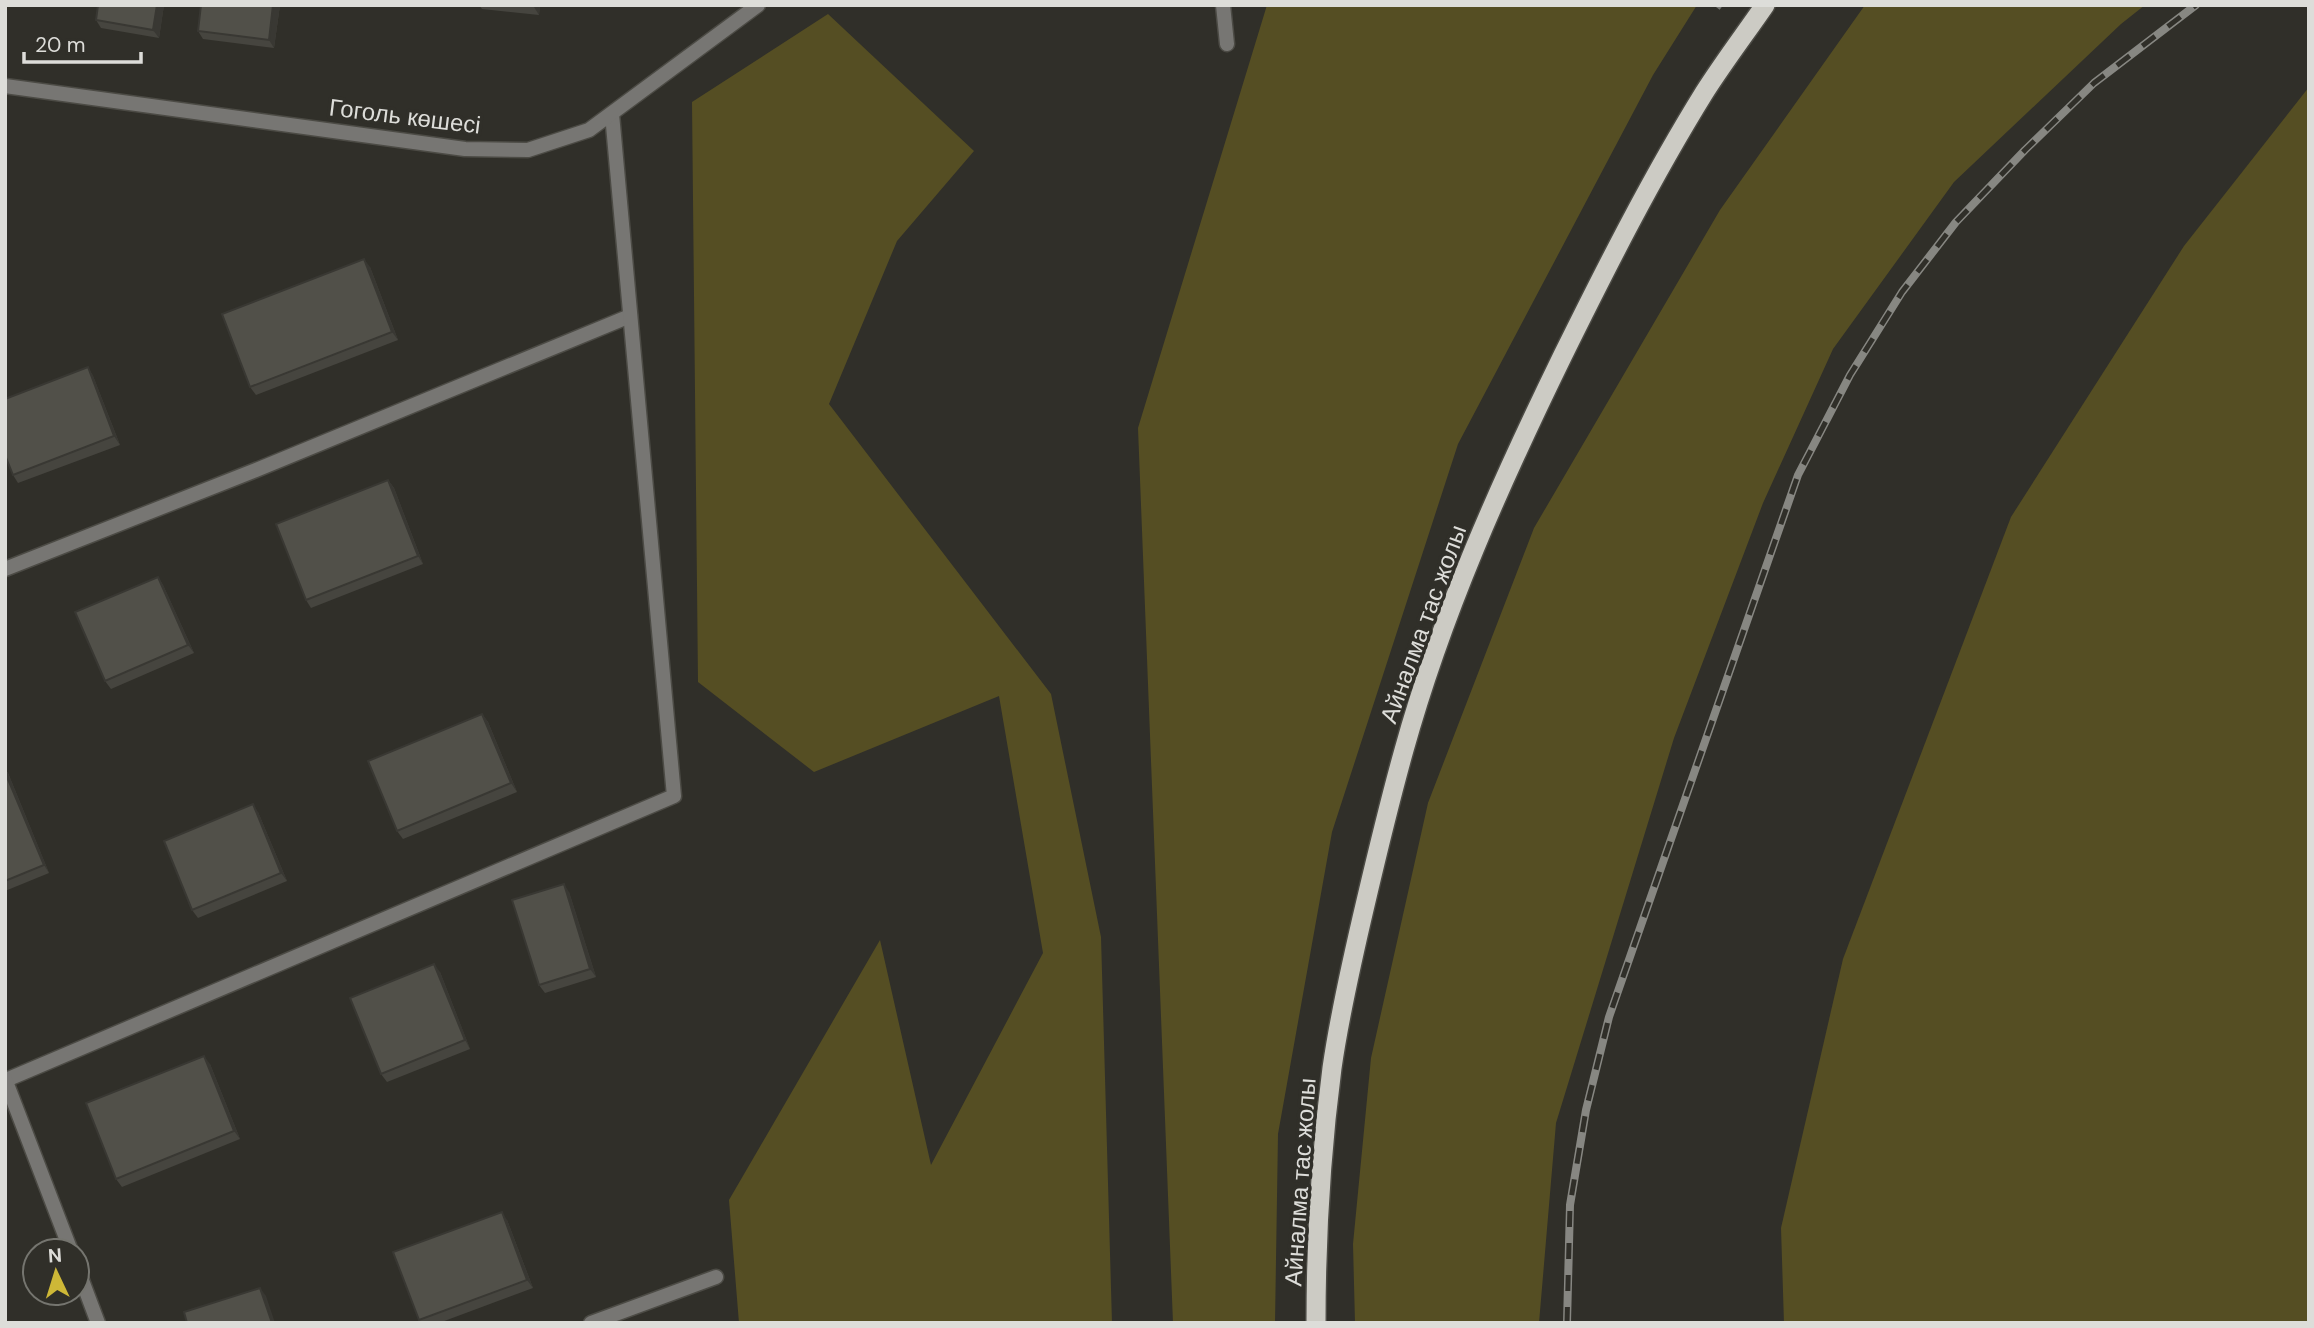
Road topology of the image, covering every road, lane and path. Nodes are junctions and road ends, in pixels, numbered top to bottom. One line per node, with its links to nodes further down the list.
1 (758, 5): 8 (street, Гоголь көшесі)
2 (1223, 5): 6 (street)
3 (1717, 5): 4 (path)
4 (1723, 5)
5 (1765, 5): 17 (highway, Айналма тас жолы)
6 (1227, 44)
7 (5, 86): 8 (street, Гоголь көшесі)
8 (612, 114): 9 (street)
9 (630, 316): 10 (street); 11 (street)
10 (5, 569)
11 (6, 1079): 12 (street)
12 (66, 1237)
13 (716, 1277): 16 (street)
14 (91, 1304): 15 (street)
15 (98, 1323)
16 (591, 1323)
17 (1316, 1323)

